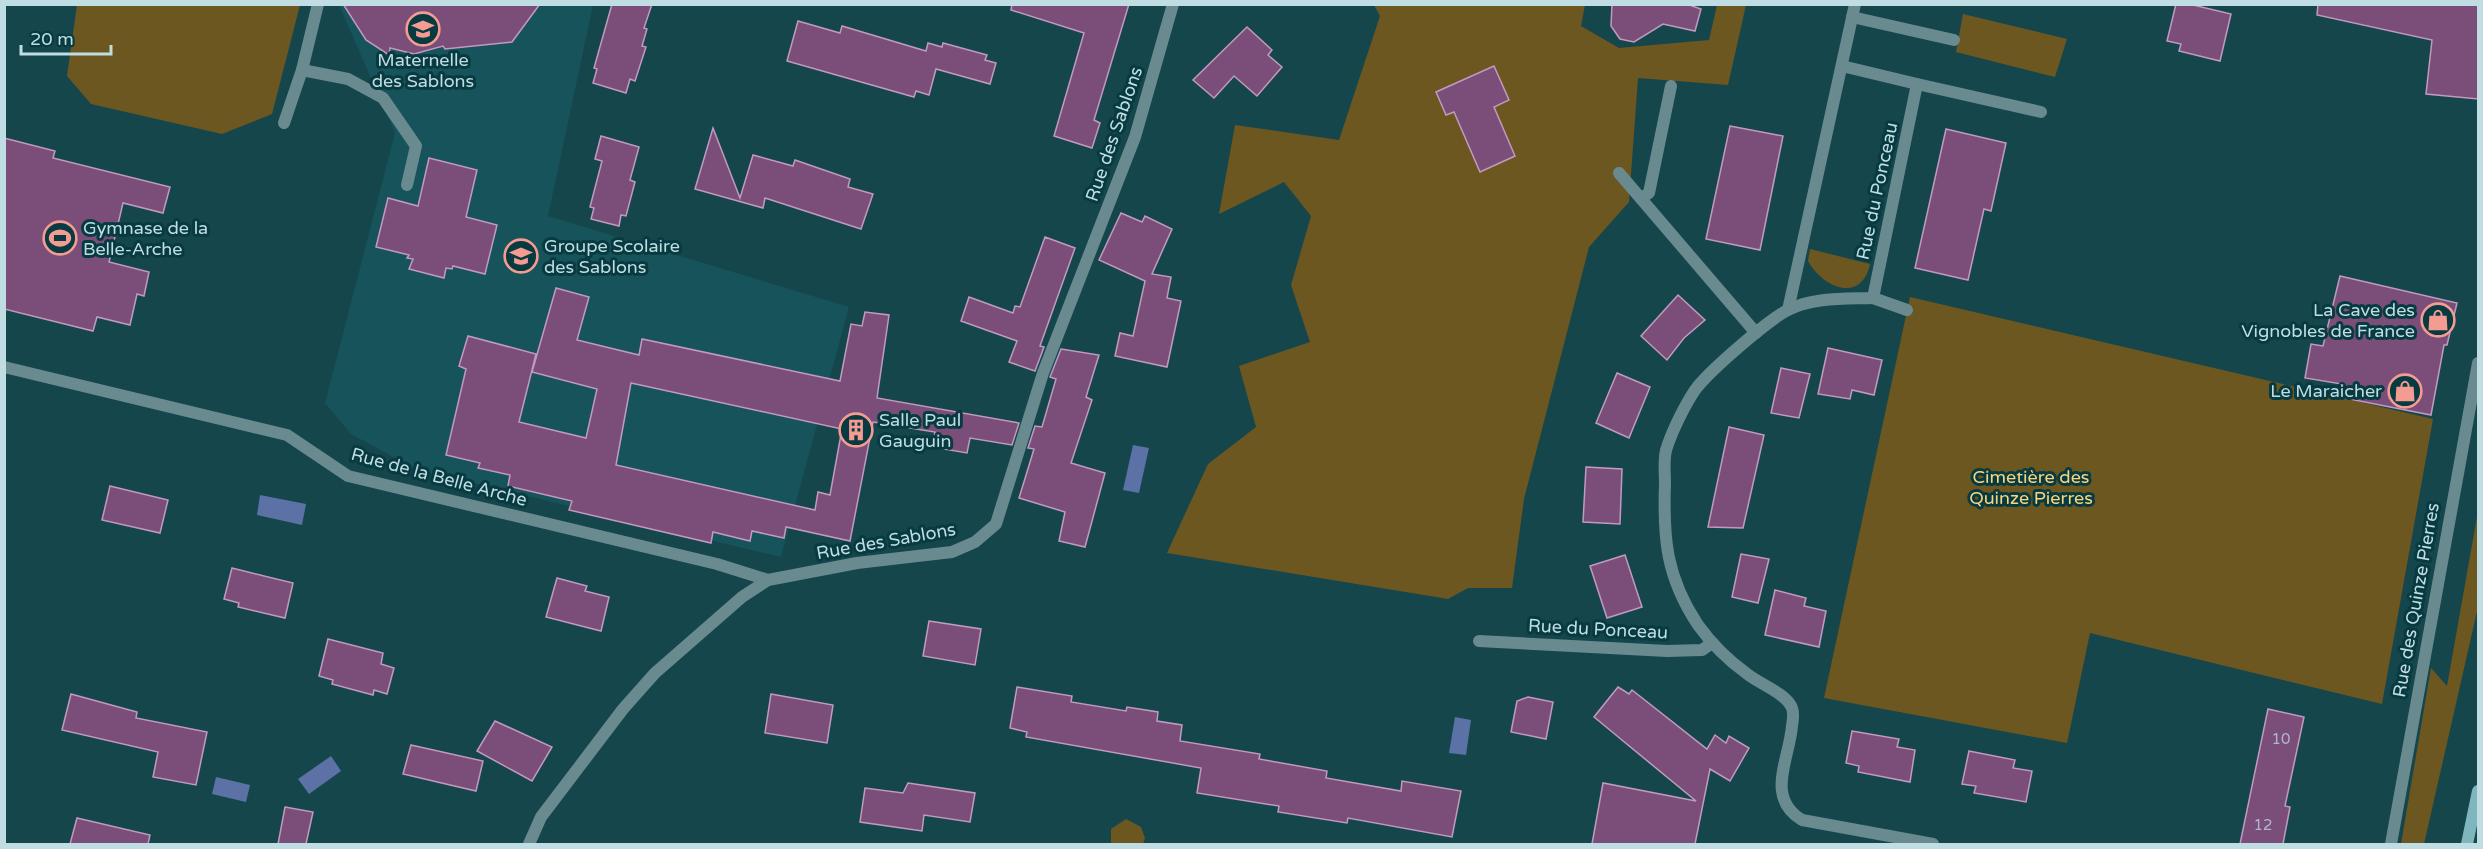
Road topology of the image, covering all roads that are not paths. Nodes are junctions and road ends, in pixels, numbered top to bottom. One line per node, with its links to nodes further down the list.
1 (318, 4): 6 (street)
2 (1173, 4): 20 (street, Rue des Sablons)
3 (1853, 11): 4 (street); 5 (street)
4 (1954, 40)
5 (1842, 66): 7 (street); 15 (street)
6 (302, 70): 10 (street); 12 (street)
7 (1917, 84): 9 (street); 14 (street, Rue du Ponceau)
8 (1671, 86): 13 (street)
9 (2041, 112)
10 (284, 123)
11 (1619, 173): 13 (street)
12 (407, 185)
13 (1641, 198): 17 (street)
14 (1873, 298): 15 (street, Rue du Ponceau); 16 (street)
15 (1788, 310): 17 (street, Rue du Ponceau)
16 (1907, 310)
17 (1756, 333): 22 (street, Rue du Ponceau)
18 (2478, 363): 26 (street, Rue des Quinze Pierres)
19 (4, 367): 20 (street, Rue de la Belle Arche)
20 (768, 580): 24 (street, Rue des Sablons)
21 (1479, 641): 22 (street, Rue du Ponceau)
22 (1712, 643): 25 (street, Rue du Ponceau)
23 (2478, 791): 27 (main road)
24 (529, 844)
25 (1933, 844)
26 (2391, 844)
27 (2467, 844)

